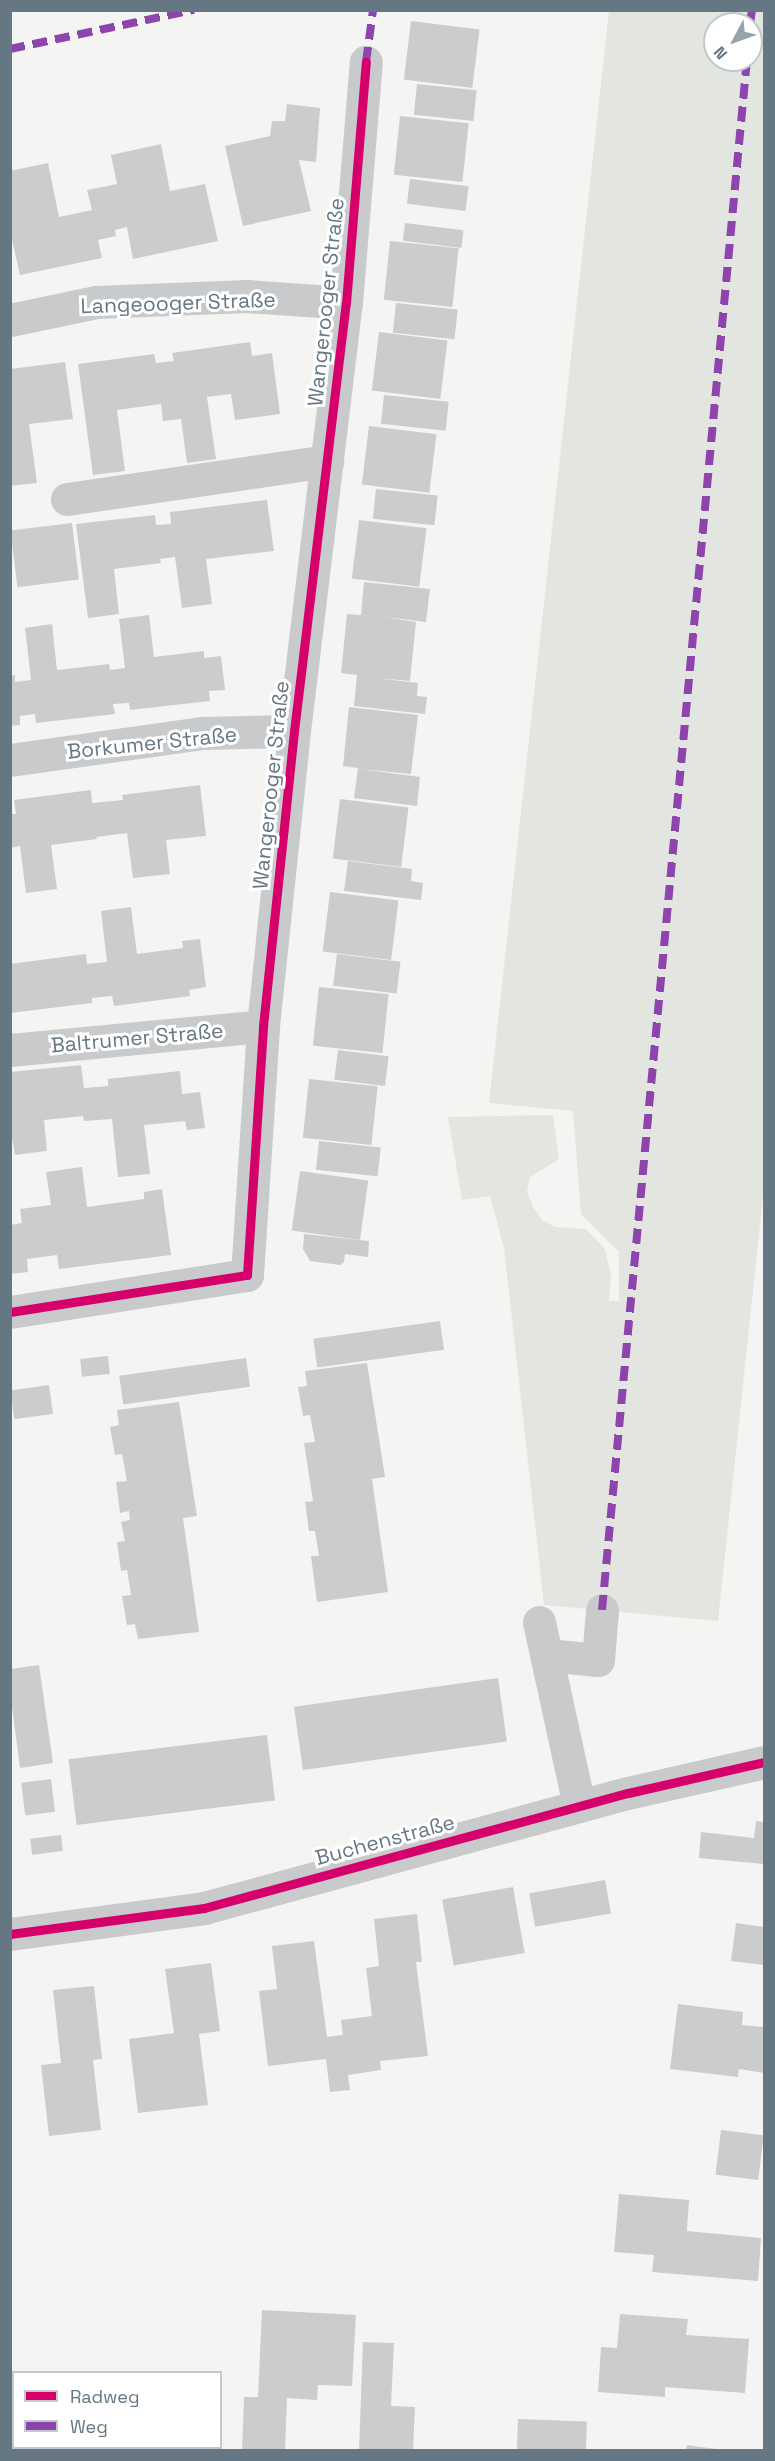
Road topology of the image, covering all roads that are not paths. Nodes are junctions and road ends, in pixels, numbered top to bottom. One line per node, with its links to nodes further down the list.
1 (366, 62): 2 (street, Wangerooger Straße)
2 (346, 303): 3 (street, Langeooger Straße); 4 (street, Wangerooger Straße)
3 (10, 320)
4 (327, 461): 5 (street); 6 (street, Wangerooger Straße)
5 (67, 499)
6 (294, 731): 7 (street, Borkumer Straße); 8 (street, Wangerooger Straße)
7 (10, 760)
8 (263, 1026): 9 (street, Baltrumer Straße); 10 (street, Wangerooger Straße)
9 (10, 1050)
10 (10, 1312)
11 (602, 1610): 13 (street)
12 (539, 1622): 13 (street)
13 (547, 1655): 15 (street)
14 (765, 1762): 15 (street, Buchenstraße)
15 (579, 1806): 16 (street, Buchenstraße)
16 (10, 1934)

